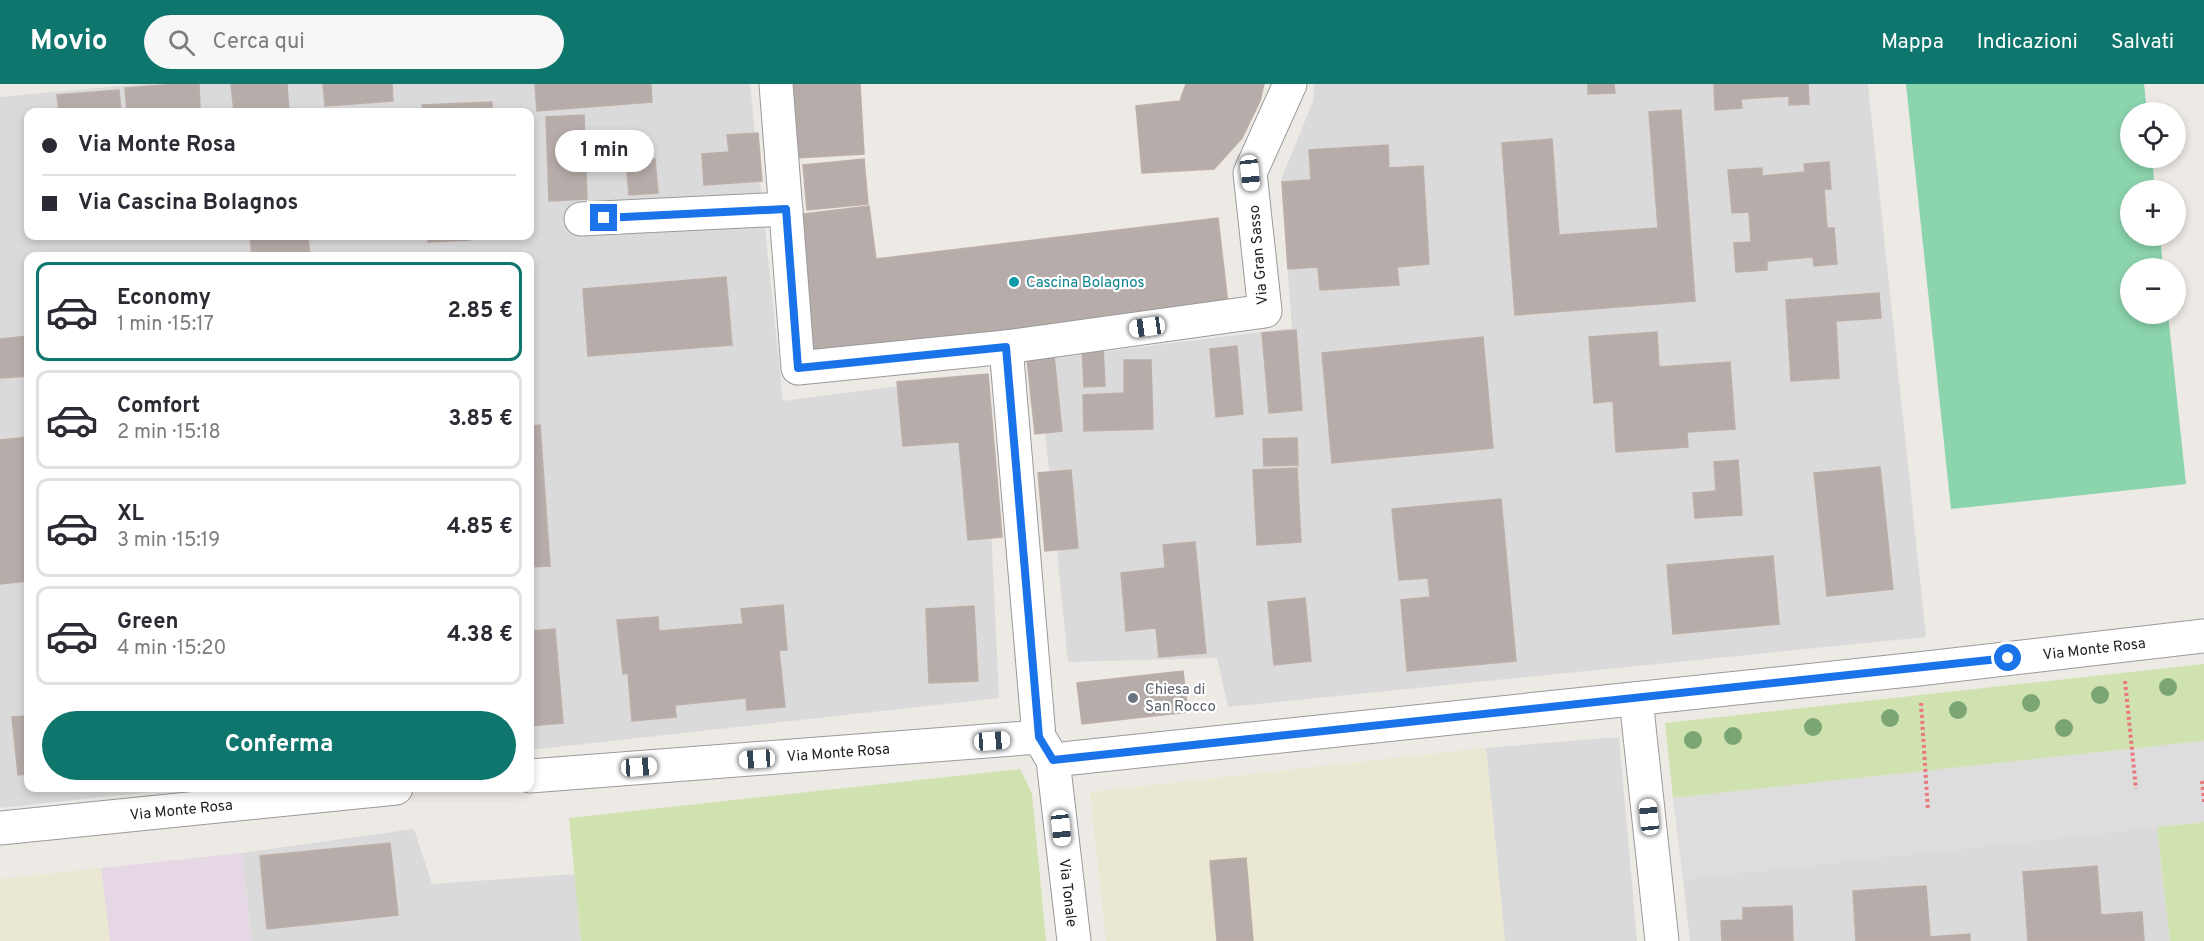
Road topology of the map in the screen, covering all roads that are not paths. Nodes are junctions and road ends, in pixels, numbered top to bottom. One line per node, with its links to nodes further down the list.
1 (776, 84): 3 (street)
2 (1290, 84): 5 (street, Via Gran Sasso)
3 (786, 209): 4 (street); 5 (street, Via Gran Sasso)
4 (581, 219)
5 (1006, 347): 8 (street, Via Tonale)
6 (2204, 636): 7 (street, Via Monte Rosa)
7 (1636, 699): 8 (street, Via Monte Rosa); 13 (street)
8 (1046, 749): 9 (street, Via Monte Rosa); 12 (street, Via Tonale)
9 (534, 776)
10 (298, 792): 11 (street, Via Monte Rosa)
11 (0, 828)
12 (1074, 941)
13 (1662, 941)

